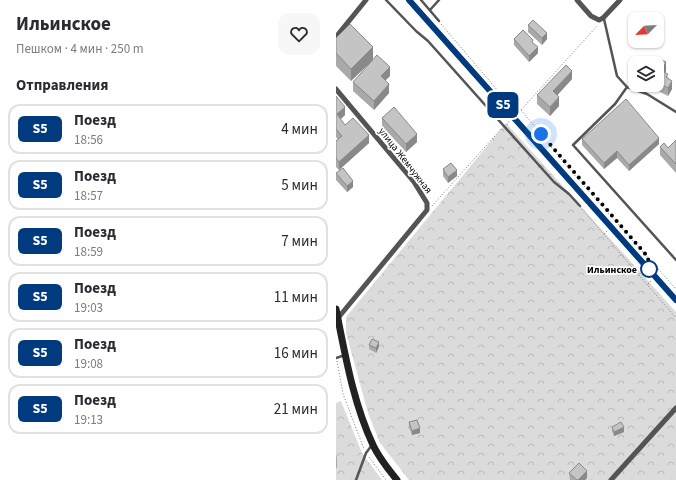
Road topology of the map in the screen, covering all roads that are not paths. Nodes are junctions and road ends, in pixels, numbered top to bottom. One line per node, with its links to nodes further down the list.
1 (366, 0): 10 (street)
2 (386, 0): 14 (lane)
3 (421, 0): 7 (lane)
4 (439, 0): 7 (lane)
5 (577, 0): 8 (street)
6 (620, 0): 8 (street)
7 (430, 10): 9 (lane)
8 (603, 18): 11 (lane)
9 (439, 20)
10 (336, 37)
11 (627, 87): 13 (lane); 15 (lane)
12 (336, 89): 17 (street, улица Жемчужная)
13 (676, 112)
14 (580, 206)
15 (676, 260)
16 (336, 309): 17 (main road)
17 (338, 318): 18 (main road)
18 (345, 355): 19 (lane); 21 (main road)
19 (336, 358)
20 (676, 408): 24 (street)
21 (373, 445): 22 (lane); 23 (main road)
22 (356, 480)
23 (397, 480)
24 (611, 480)

